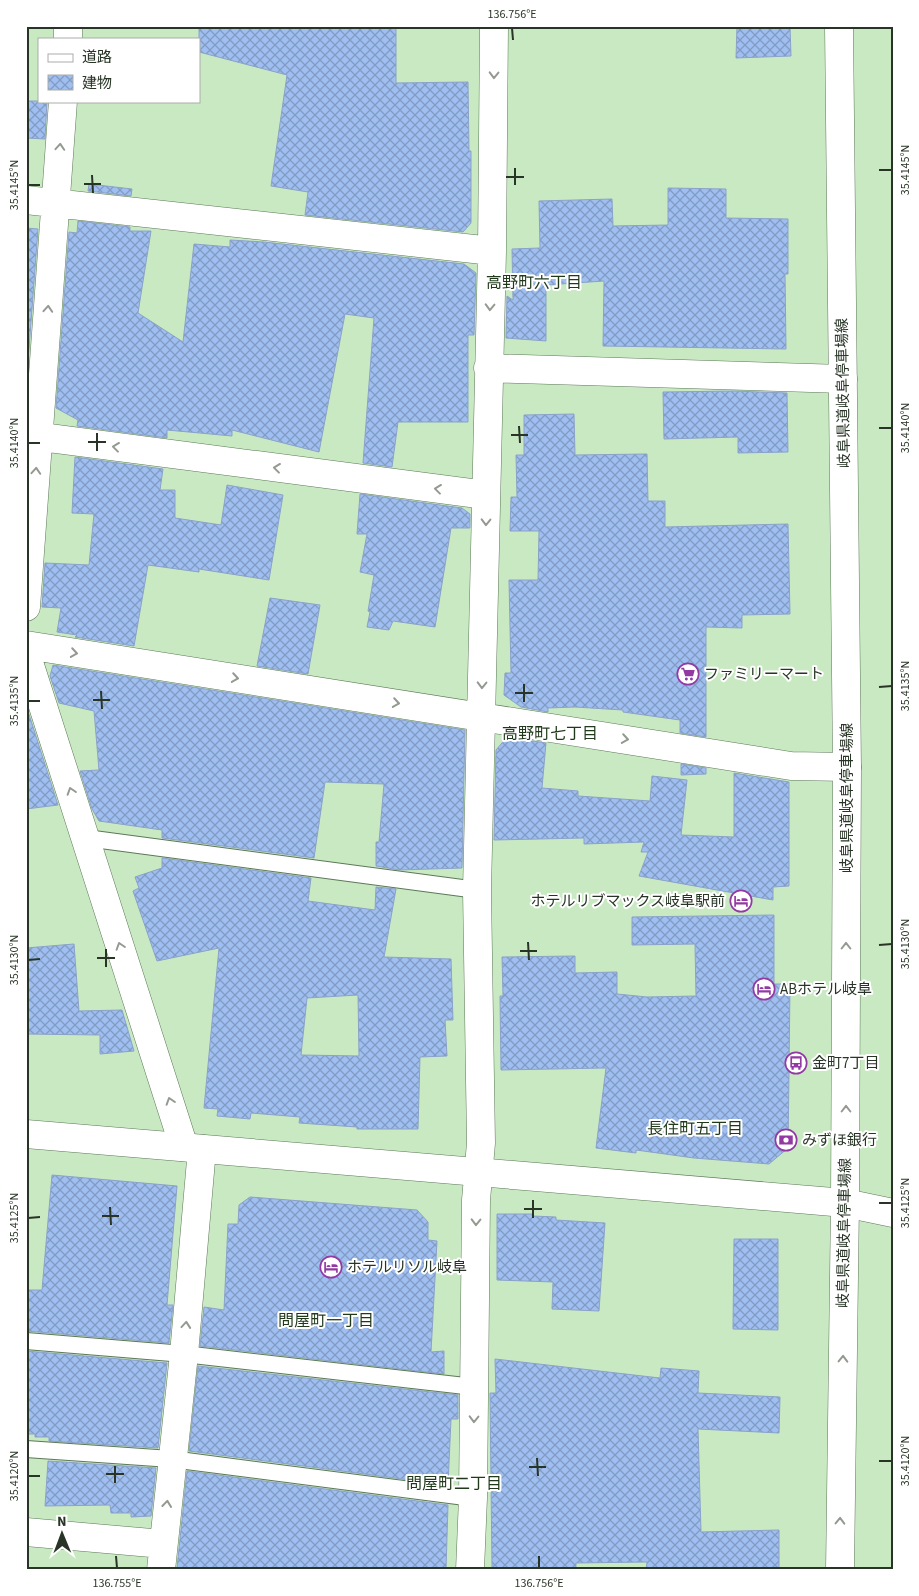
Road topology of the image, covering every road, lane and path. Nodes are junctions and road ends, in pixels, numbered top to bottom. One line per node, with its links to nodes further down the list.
1 (494, 26): 6 (street, one-way to 6)
2 (839, 26): 8 (street, 岐阜県道岐阜停車場線)
3 (63, 102): 5 (street, one-way to 3)
4 (26, 200): 5 (street)
5 (56, 203): 6 (street); 9 (street, one-way to 5)
6 (492, 252): 7 (street, one-way to 7)
7 (488, 368): 8 (street); 10 (street)
8 (843, 379): 15 (street, 岐阜県道岐阜停車場線)
9 (32, 436): 10 (street, one-way to 9); 11 (street, one-way to 9)
10 (486, 495): 14 (street, one-way to 14)
11 (26, 607)
12 (26, 645): 14 (street, one-way to 14)
13 (26, 653): 16 (street, one-way to 13)
14 (482, 716): 15 (street, one-way to 15); 17 (street)
15 (847, 767): 21 (street, 岐阜県道岐阜停車場線, one-way to 15)
16 (86, 838): 17 (lane); 19 (street, one-way to 16)
17 (477, 890): 20 (street)
18 (26, 1134): 19 (street)
19 (193, 1148): 20 (street); 24 (street, one-way to 19)
20 (478, 1173): 21 (street); 25 (street, one-way to 25)
21 (845, 1203): 22 (street); 32 (street, 岐阜県道岐阜停車場線, one-way to 21)
22 (893, 1213)
23 (26, 1341): 24 (lane)
24 (184, 1354): 25 (lane); 27 (street)
25 (474, 1387): 28 (street, one-way to 28)
26 (26, 1449): 27 (lane)
27 (171, 1459): 28 (lane); 30 (street, one-way to 27)
28 (473, 1498): 31 (street)
29 (26, 1532): 30 (street)
30 (162, 1557)
31 (470, 1570)
32 (840, 1570)

